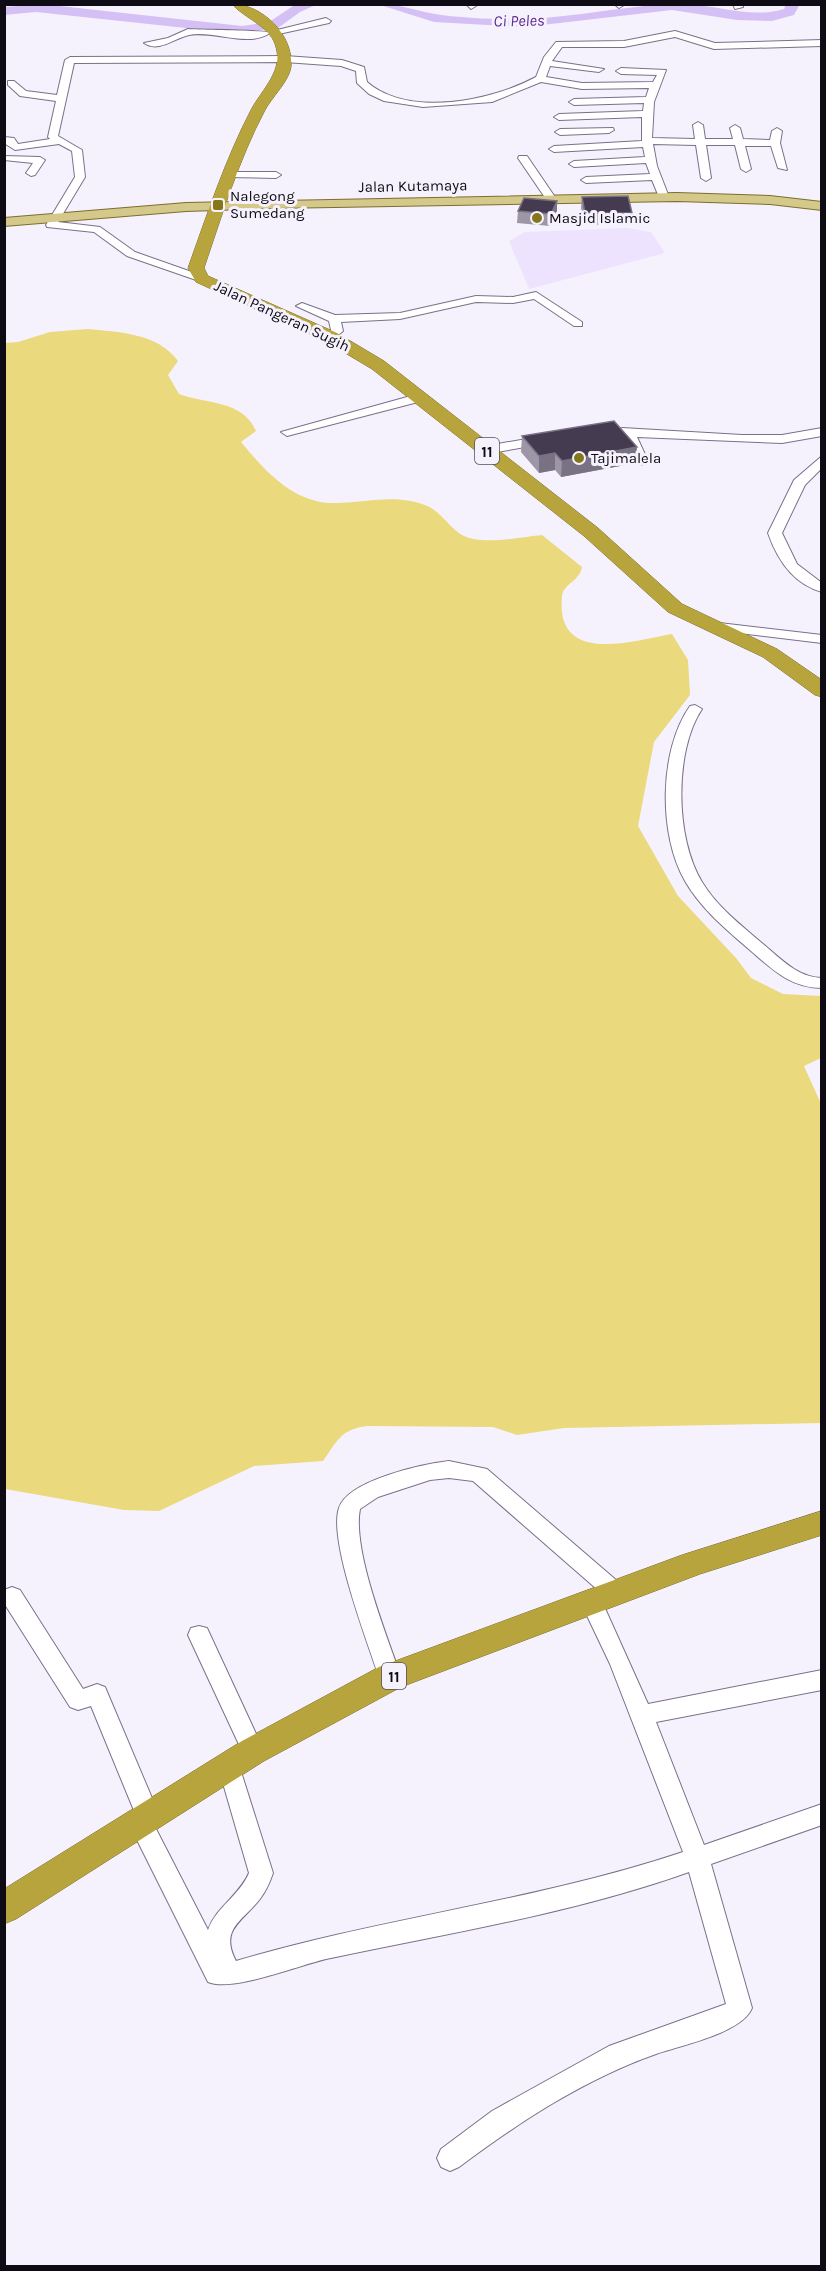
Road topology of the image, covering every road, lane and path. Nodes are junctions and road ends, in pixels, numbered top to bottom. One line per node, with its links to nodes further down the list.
1 (225, 4): 3 (highway)
2 (237, 4): 3 (highway)
3 (250, 18): 6 (highway)
4 (326, 21): 6 (street)
5 (815, 29): 7 (street)
6 (269, 32): 8 (street); 10 (highway)
7 (822, 38)
8 (149, 43)
9 (822, 43): 11 (street)
10 (284, 55): 14 (street); 17 (street); 43 (highway, Jalan Pangeran Sugih)
11 (547, 63): 12 (street); 14 (street)
12 (599, 69)
13 (621, 71): 16 (street)
14 (540, 79): 16 (street)
15 (11, 83): 17 (street)
16 (654, 85): 18 (street)
17 (60, 98): 29 (street)
18 (649, 100): 19 (street); 20 (street)
19 (574, 102)
20 (647, 114): 21 (street); 33 (street)
21 (601, 115): 22 (street); 25 (street)
22 (559, 117)
23 (698, 125): 30 (street)
24 (735, 128): 31 (street)
25 (609, 130): 27 (street); 34 (street)
26 (777, 131): 32 (street)
27 (560, 132)
28 (4, 140): 36 (street)
29 (60, 141): 36 (street); 52 (street)
30 (700, 141): 31 (street); 33 (street); 46 (street)
31 (739, 142): 32 (street); 41 (street)
32 (775, 142): 40 (street)
33 (648, 143): 34 (street); 38 (street)
34 (616, 145): 35 (street)
35 (554, 148)
36 (8, 155): 42 (street)
37 (523, 158): 49 (street)
38 (651, 160): 39 (street); 45 (street)
39 (574, 164)
40 (783, 168)
41 (746, 170)
42 (31, 173)
43 (231, 175): 44 (street); 50 (highway, Jalan Pangeran Sugih)
44 (276, 175)
45 (655, 177): 47 (street); 48 (street)
46 (706, 178)
47 (586, 180)
48 (664, 197): 49 (main road, Jalan Kutamaya); 51 (main road, Jalan Kutamaya)
49 (552, 200): 50 (main road, Jalan Kutamaya)
50 (218, 206): 52 (main road, Jalan Kutamaya); 55 (highway, Jalan Pangeran Sugih)
51 (822, 206)
52 (55, 218): 53 (main road, Jalan Kutamaya); 54 (street)
53 (4, 222)
54 (145, 259): 55 (street); 55 (street)
55 (200, 270): 59 (highway, Jalan Pangeran Sugih / 11)
56 (302, 306): 57 (street)
57 (334, 319): 58 (street); 59 (street)
58 (578, 324)
59 (331, 337): 60 (highway, Jalan Pangeran Sugih / 11)
60 (418, 398): 61 (street); 66 (highway, Jalan Pangeran Sugih / 11)
61 (287, 432)
62 (608, 432): 64 (street)
63 (822, 432): 64 (street)
64 (626, 433): 68 (street)
65 (552, 439): 66 (street)
66 (486, 450): 70 (highway, Jalan Pangeran Sugih / 11)
67 (822, 460): 69 (street)
68 (642, 461)
69 (822, 588)
70 (709, 626): 71 (street); 72 (highway, Jalan Pangeran Sugih / 11)
71 (822, 639)
72 (822, 691)
73 (695, 709): 74 (street)
74 (822, 983)
75 (822, 1523): 77 (highway, 11)
76 (12, 1596): 84 (street)
77 (603, 1597): 79 (highway, 11); 79 (street); 81 (street)
78 (199, 1635): 82 (street)
79 (390, 1677): 82 (highway, 11)
80 (822, 1680): 81 (street)
81 (641, 1715): 85 (street)
82 (241, 1758): 84 (highway, 11); 87 (street)
83 (822, 1814): 85 (street)
84 (144, 1820): 86 (highway, 11); 87 (street)
85 (697, 1857): 87 (street); 88 (street)
86 (4, 1908)
87 (230, 1974)
88 (450, 2158)

